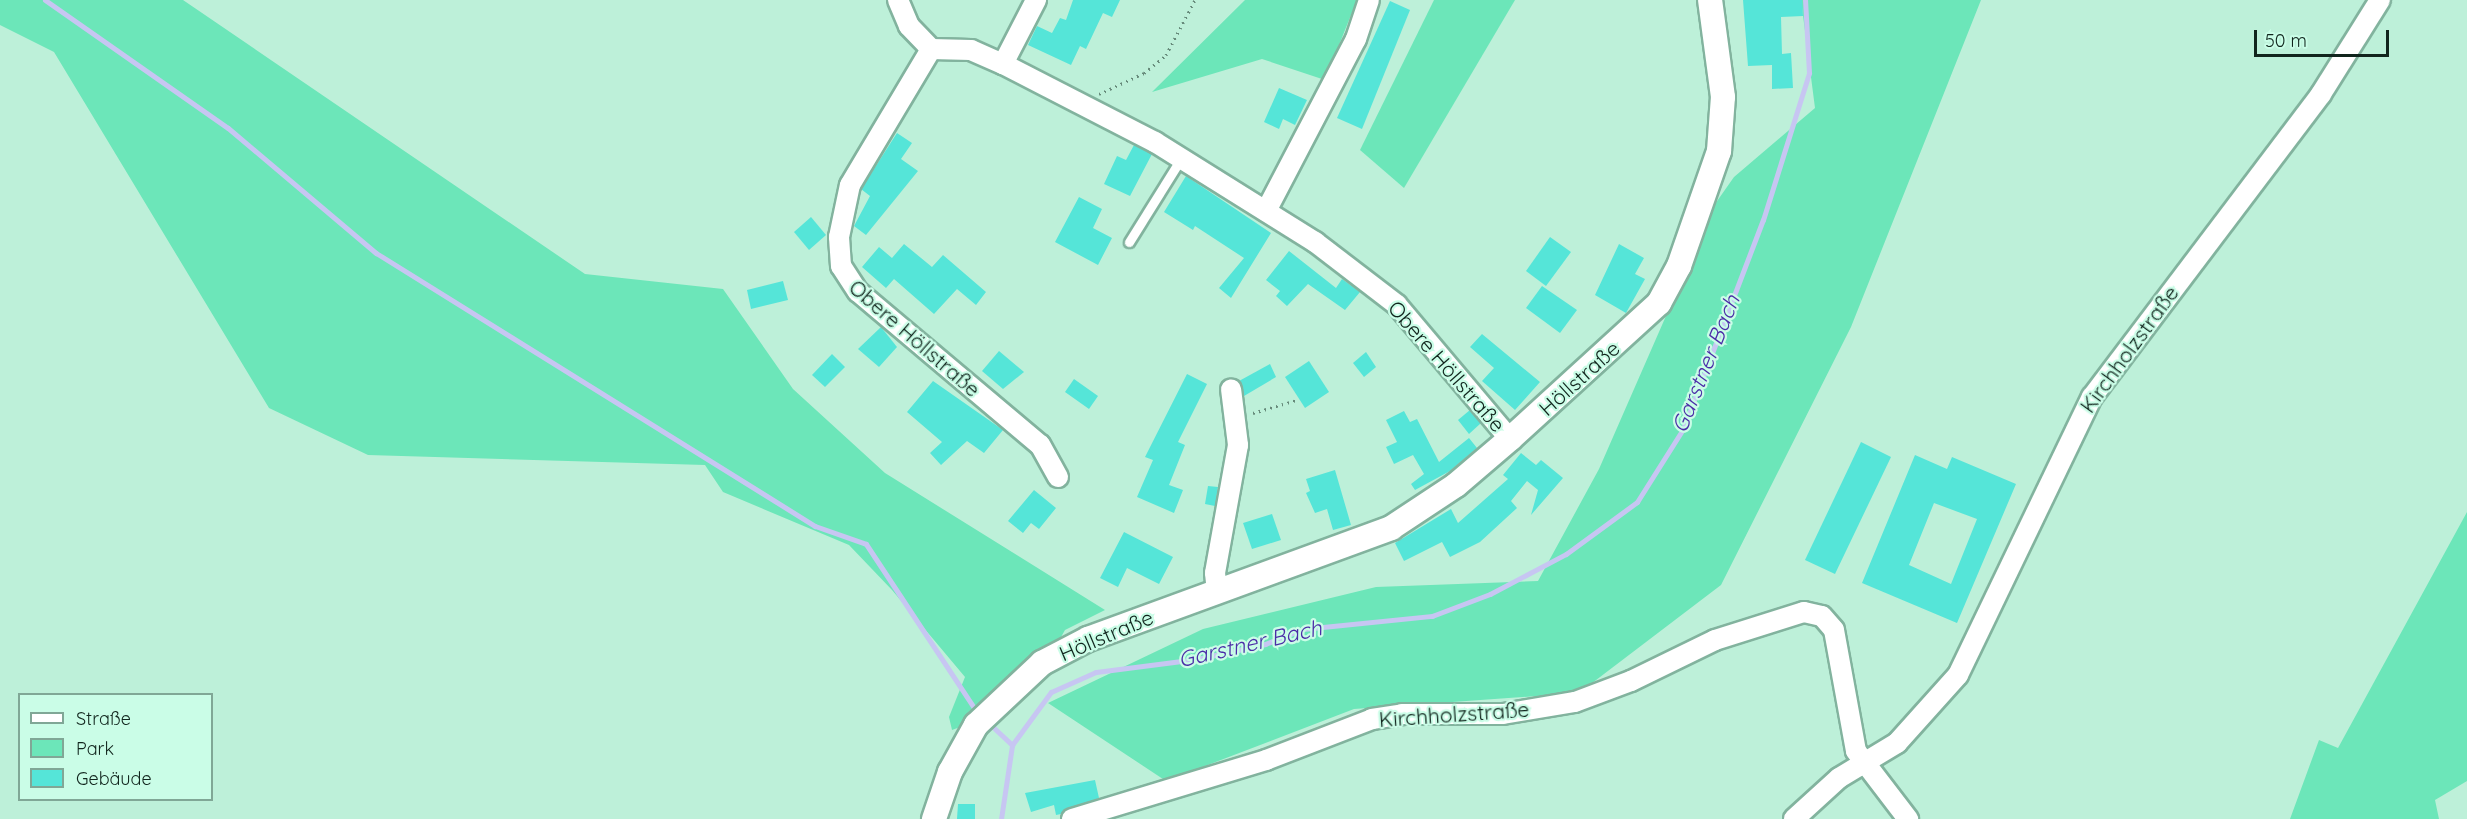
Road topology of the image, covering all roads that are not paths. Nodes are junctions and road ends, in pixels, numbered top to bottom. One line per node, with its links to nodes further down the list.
1 (898, 0): 6 (street)
2 (1036, 0): 7 (street)
3 (1369, 0): 9 (street)
4 (1710, 0): 12 (street, Höllstraße)
5 (2380, 0): 15 (street, Kirchholzstraße)
6 (931, 49): 7 (street, Obere Höllstraße); 13 (street, Obere Höllstraße)
7 (1003, 64): 8 (street, Obere Höllstraße)
8 (1182, 158): 9 (street, Obere Höllstraße); 10 (lane)
9 (1266, 211): 12 (street, Obere Höllstraße)
10 (1129, 242)
11 (1231, 389): 14 (street)
12 (1510, 439): 14 (street, Höllstraße)
13 (1058, 477)
14 (1217, 592): 16 (street, Höllstraße)
15 (1861, 763): 17 (street, Kirchholzstraße); 18 (street, Kirchholzstraße); 19 (street)
16 (934, 819)
17 (1072, 819)
18 (1794, 819)
19 (1908, 819)

